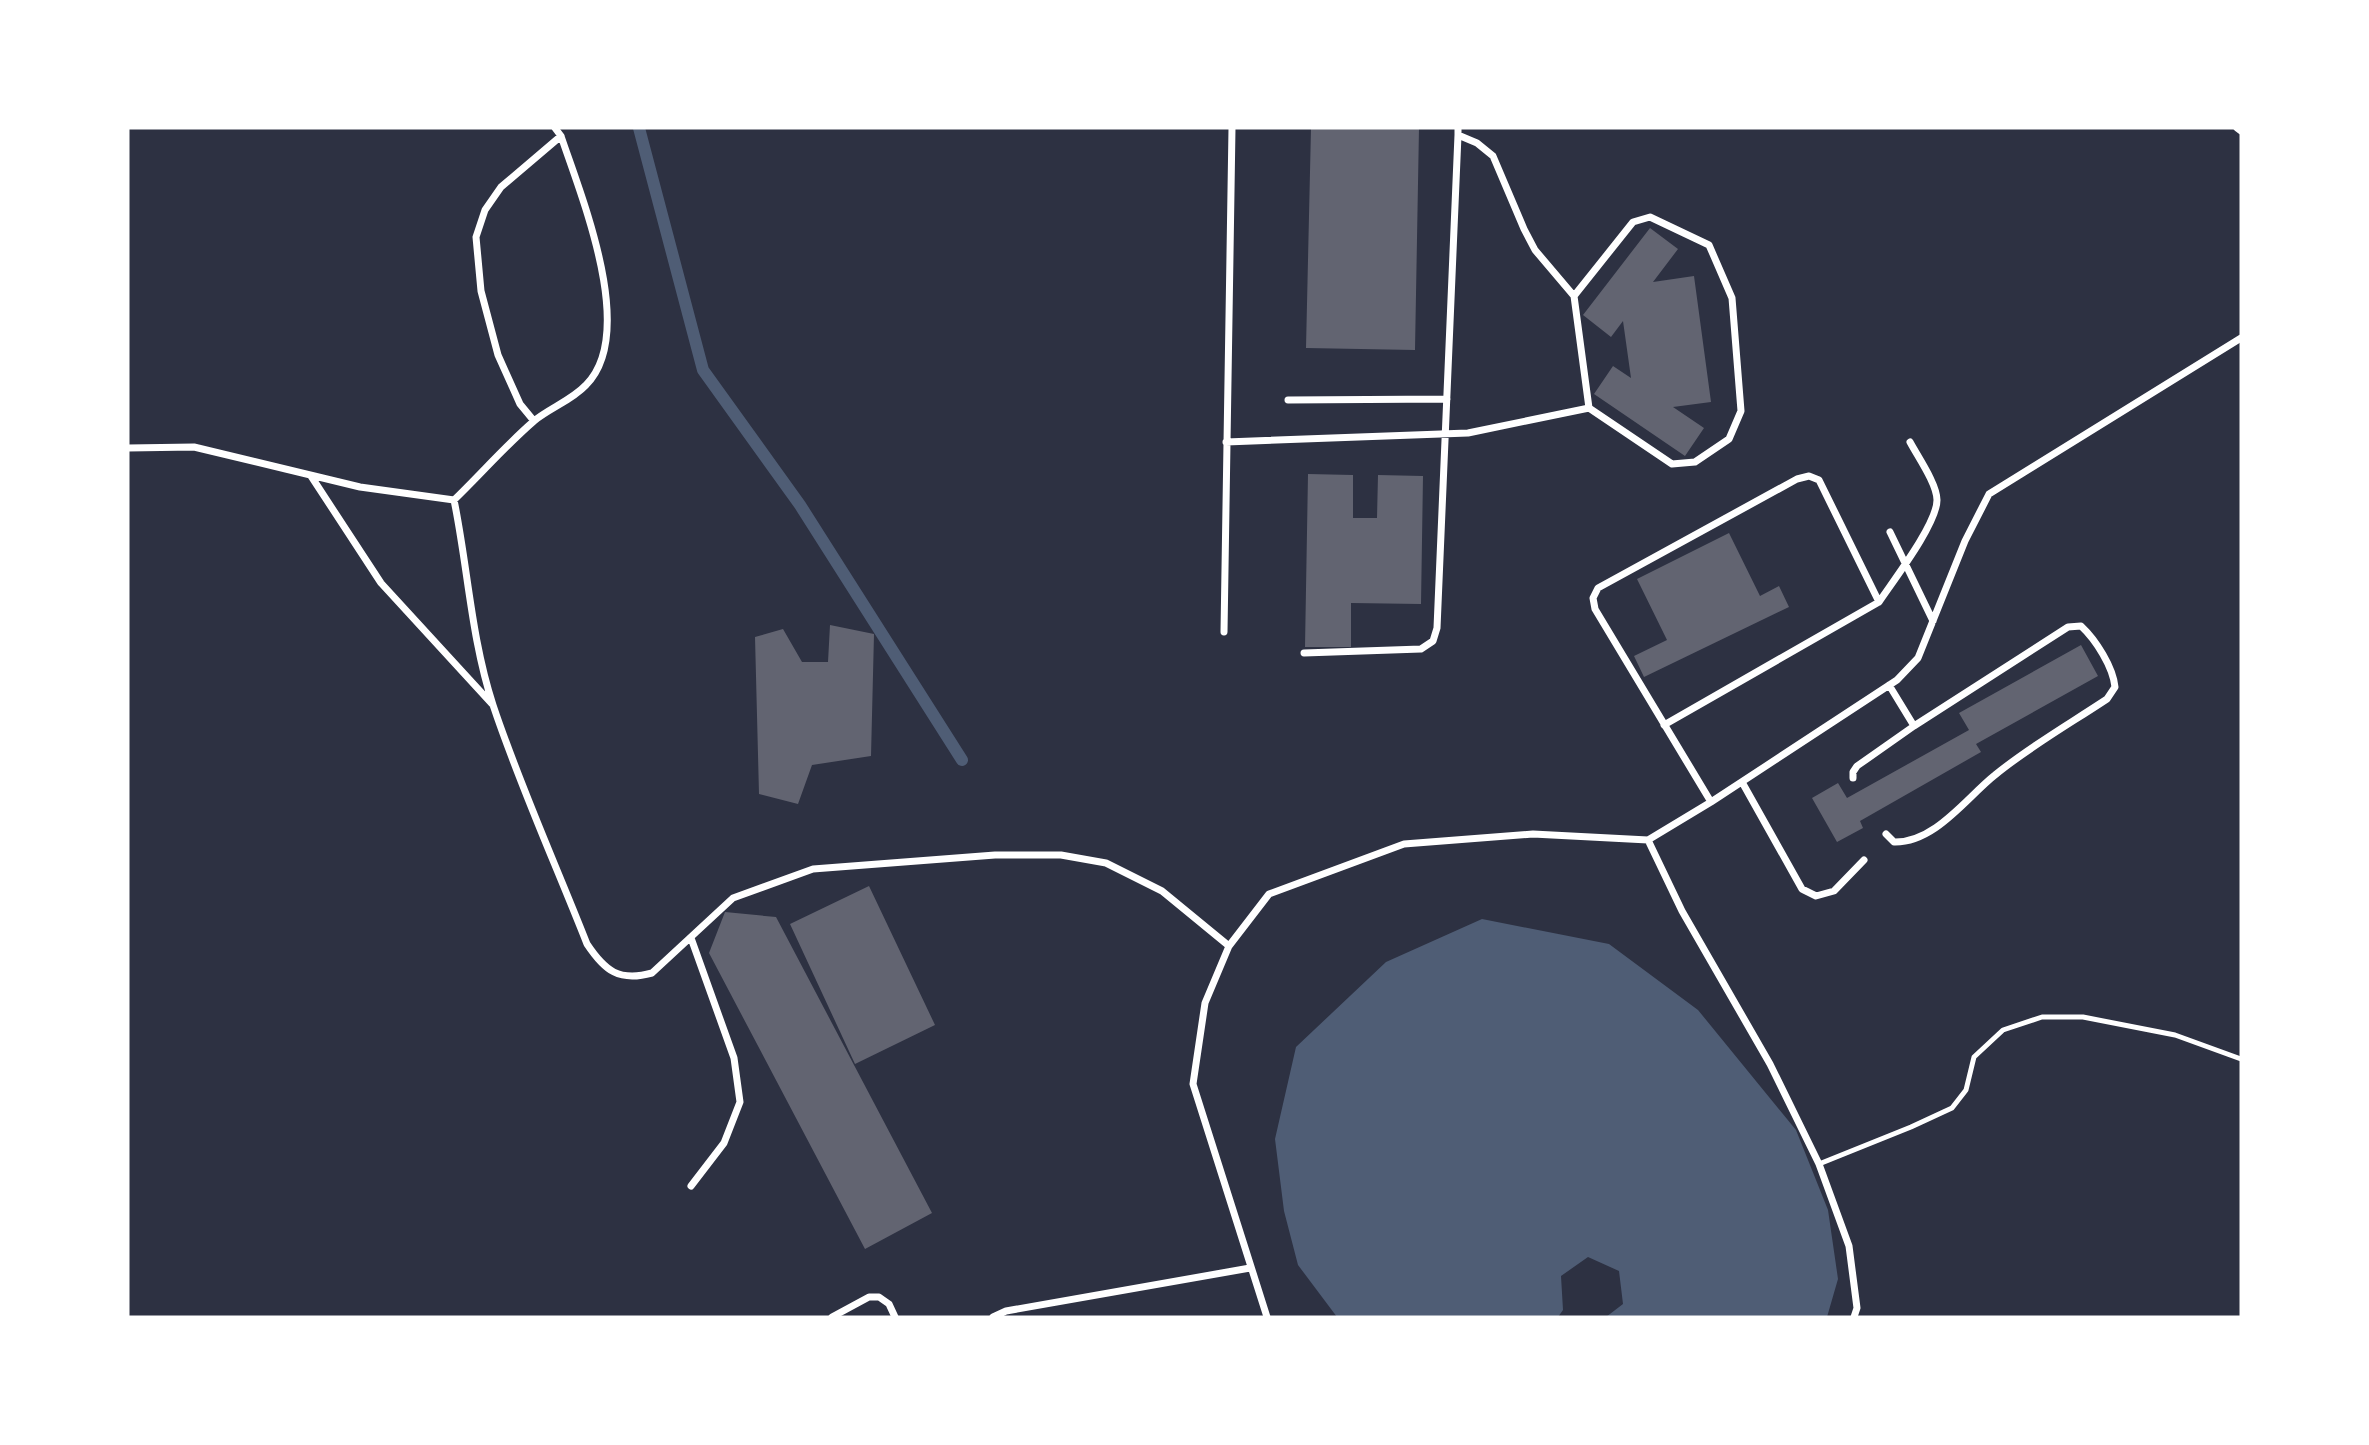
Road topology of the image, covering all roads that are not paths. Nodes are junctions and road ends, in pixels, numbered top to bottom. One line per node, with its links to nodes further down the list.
1 (555, 128): 4 (street)
2 (1233, 128): 12 (street)
3 (1458, 131): 5 (street); 7 (street)
4 (561, 136): 10 (street); 10 (street)
5 (1574, 296): 9 (street); 9 (street)
6 (2241, 338): 20 (street)
7 (1447, 398): 8 (street); 11 (street)
8 (1288, 400)
9 (1589, 408): 11 (street)
10 (534, 421): 16 (street)
11 (1445, 434): 12 (street); 22 (street)
12 (1226, 442): 21 (street)
13 (1910, 442): 18 (street)
14 (128, 448): 15 (street)
15 (311, 476): 16 (street); 24 (street)
16 (454, 500): 24 (street)
17 (1890, 531): 18 (street)
18 (1905, 563): 19 (street); 20 (street)
19 (1879, 603): 25 (street); 25 (street)
20 (1933, 621): 23 (street)
21 (1224, 632)
22 (1304, 653)
23 (1889, 685): 26 (street); 28 (street)
24 (493, 704): 33 (street)
25 (1664, 725): 29 (street)
26 (1914, 726): 27 (street); 30 (street)
27 (1853, 778)
28 (1742, 782): 29 (street); 32 (street)
29 (1711, 802): 31 (street)
30 (1886, 834)
31 (1648, 840): 34 (street); 36 (street)
32 (1864, 860)
33 (691, 938): 34 (street); 37 (street)
34 (1229, 946): 38 (street)
35 (2241, 1059): 36 (lane)
36 (1819, 1164): 43 (street)
37 (691, 1186)
38 (1250, 1268): 41 (street); 42 (street)
39 (832, 1317): 40 (street)
40 (895, 1317)
41 (993, 1317)
42 (1267, 1317)
43 (1854, 1317)

